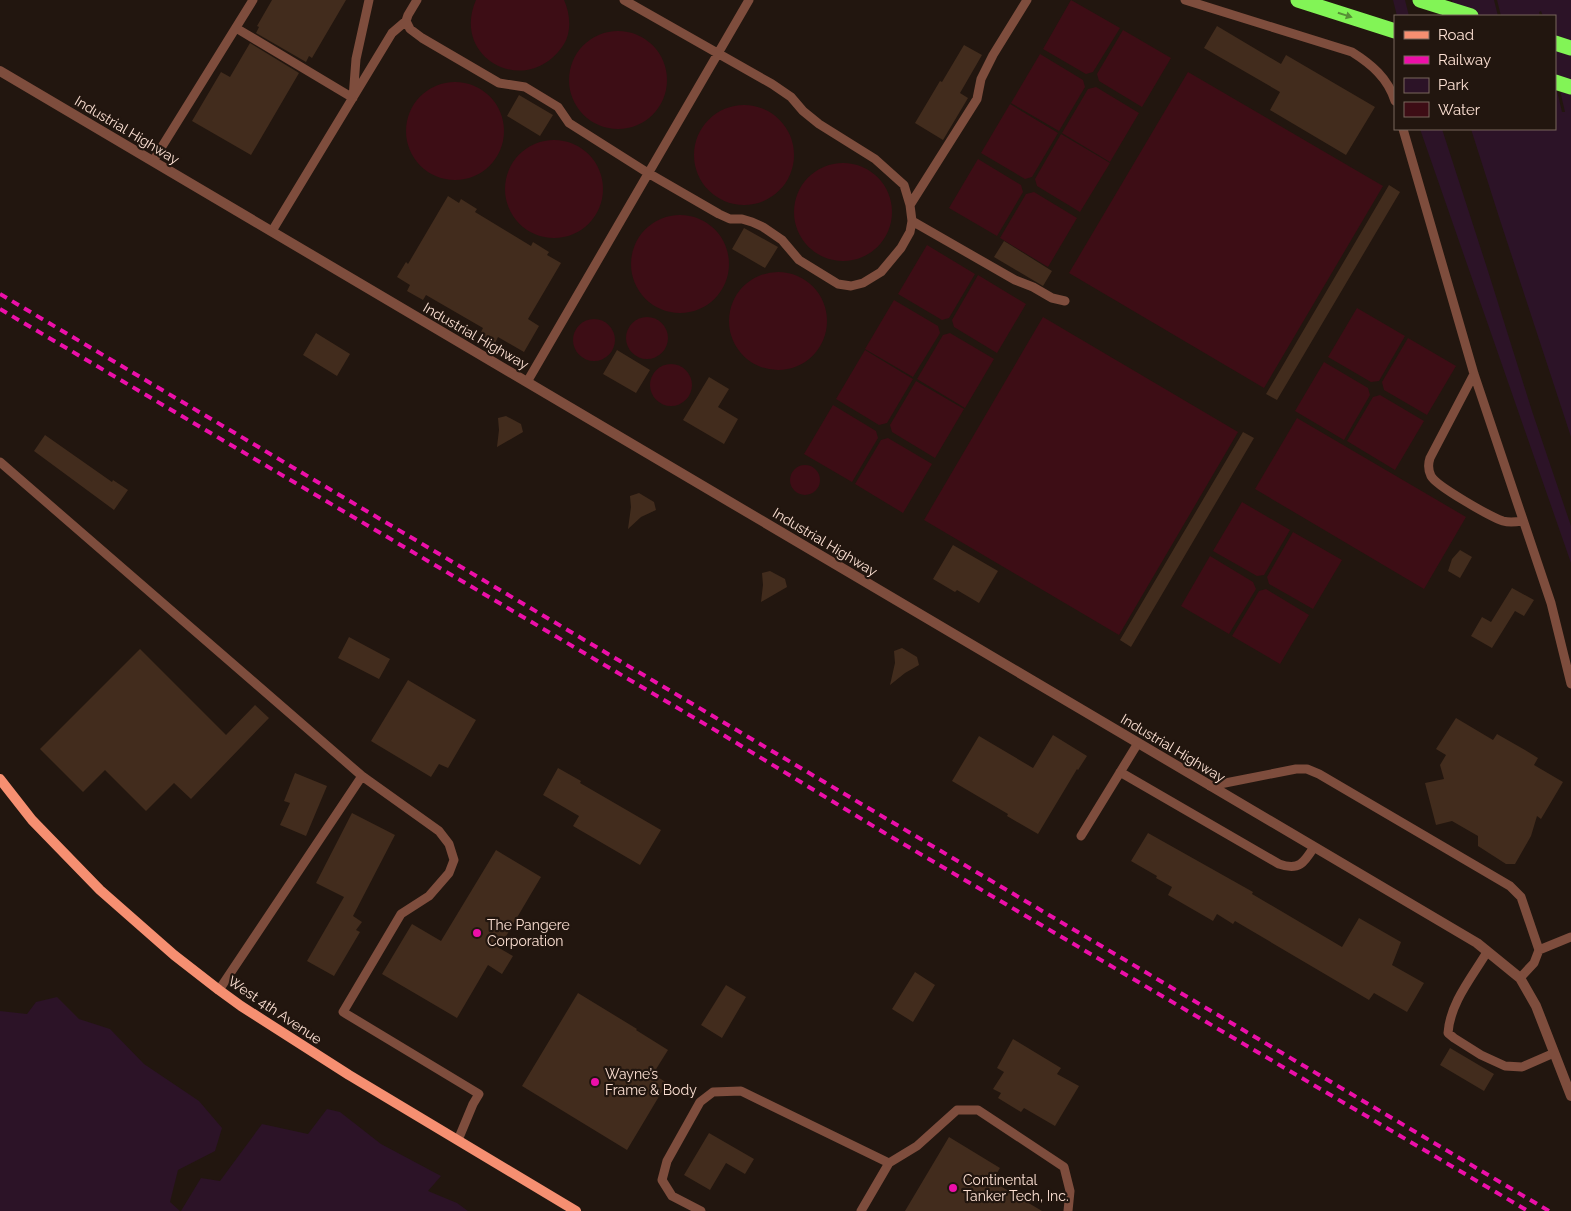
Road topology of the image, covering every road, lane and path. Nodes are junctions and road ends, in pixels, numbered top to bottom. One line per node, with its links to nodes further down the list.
1 (253, 0): 12 (lane)
2 (369, 0): 20 (lane)
3 (417, 0): 11 (lane)
4 (624, 0): 16 (lane)
5 (749, 0): 16 (lane)
6 (1027, 0): 25 (lane)
7 (1185, 0): 21 (lane)
8 (1298, 0): 13 (highway, one-way to 13)
9 (1420, 0): 10 (highway)
10 (1468, 15)
11 (406, 21): 20 (lane); 24 (lane)
12 (236, 28): 20 (lane); 23 (lane)
13 (1394, 31)
14 (1556, 43): 15 (highway)
15 (1571, 48)
16 (718, 53): 24 (lane); 25 (lane)
17 (0, 71): 23 (street, Industrial Highway)
18 (1556, 82): 19 (highway)
19 (1571, 87)
20 (353, 98): 27 (lane)
21 (1394, 98)
22 (1403, 130): 29 (lane)
23 (153, 161): 27 (street, Industrial Highway)
24 (648, 173): 26 (lane); 30 (lane)
25 (910, 205): 26 (lane)
26 (912, 221): 28 (lane)
27 (272, 231): 30 (street, Industrial Highway)
28 (1066, 301)
29 (1474, 374): 32 (lane); 32 (lane)
30 (527, 382): 34 (street, Industrial Highway)
31 (0, 462): 36 (lane)
32 (1522, 521): 33 (lane)
33 (1571, 684)
34 (1138, 743): 35 (lane); 38 (street, Industrial Highway)
35 (1120, 772): 39 (lane); 40 (lane)
36 (362, 776): 45 (lane); 48 (lane)
37 (0, 779): 45 (main road, West 4th Avenue)
38 (1210, 786): 40 (street, Industrial Highway); 42 (lane)
39 (1081, 836)
40 (1314, 847): 43 (street, Industrial Highway)
41 (1571, 938): 42 (lane)
42 (1539, 950): 44 (lane)
43 (1487, 952): 44 (street, Industrial Highway); 46 (lane)
44 (1520, 978): 46 (street, Industrial Highway)
45 (219, 990): 48 (main road, West 4th Avenue)
46 (1554, 1054): 47 (street, Industrial Highway)
47 (1571, 1096)
48 (458, 1140): 50 (main road, West 4th Avenue)
49 (889, 1163): 52 (lane); 53 (lane); 54 (lane)
50 (561, 1207): 51 (main road, West 4th Avenue)
51 (576, 1211)
52 (701, 1211)
53 (861, 1211)
54 (1068, 1211)

